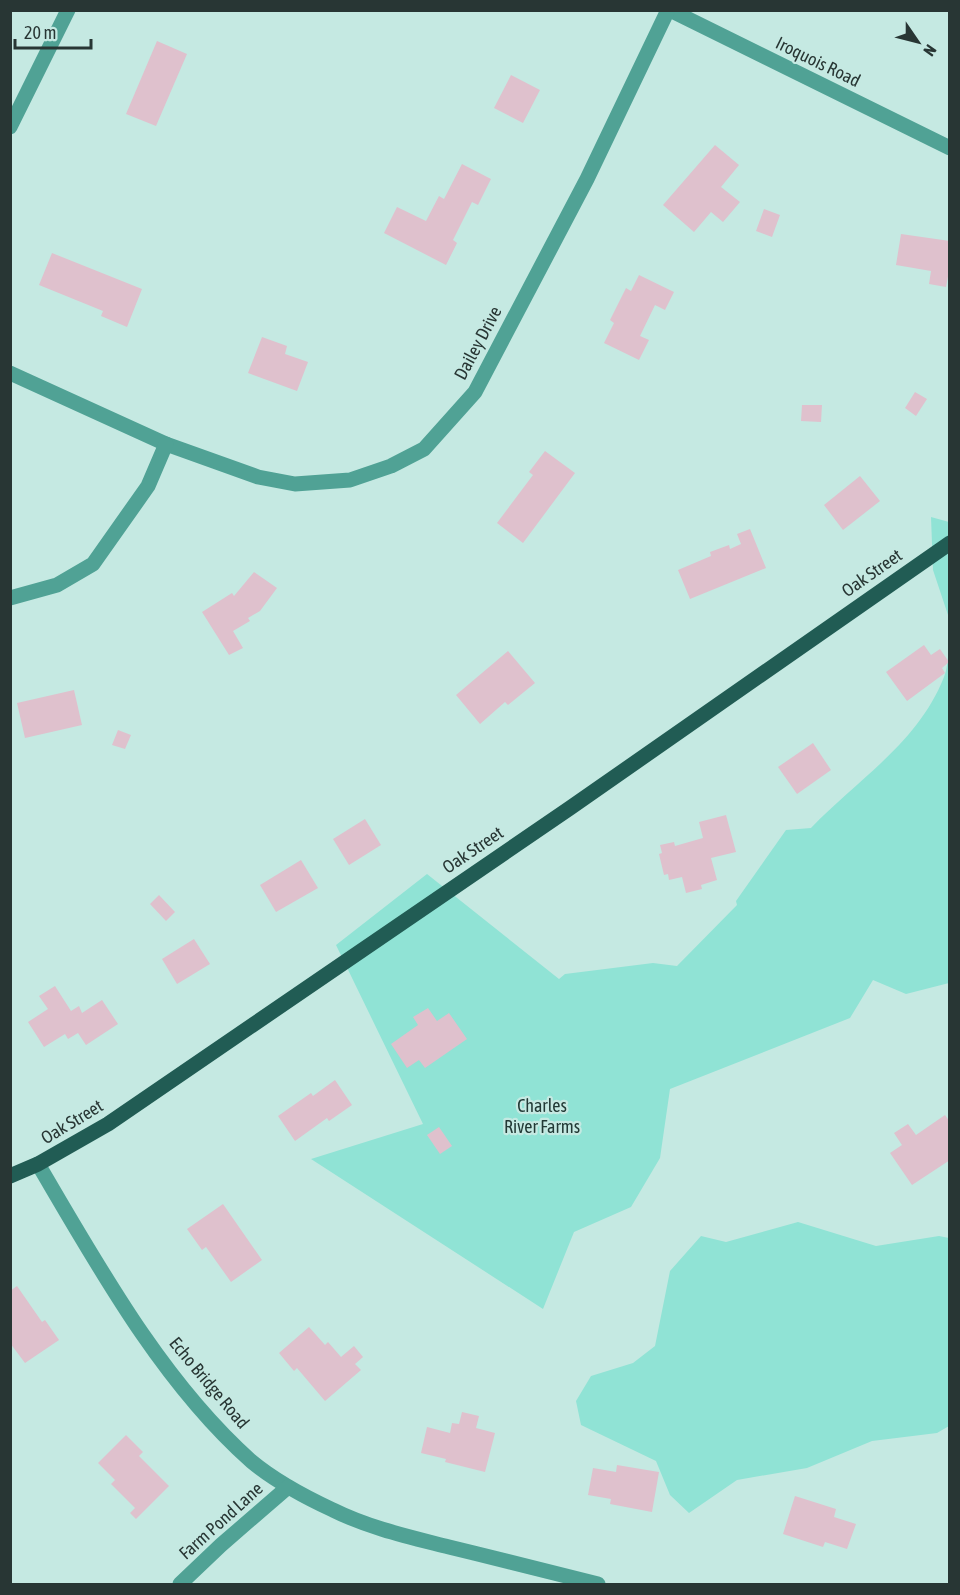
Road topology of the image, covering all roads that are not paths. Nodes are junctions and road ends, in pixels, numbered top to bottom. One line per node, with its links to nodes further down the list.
1 (68, 10): 3 (street)
2 (669, 10): 4 (street, Iroquois Road); 6 (street, Dailey Drive)
3 (10, 127)
4 (950, 148)
5 (10, 373): 6 (street, Dailey Drive)
6 (166, 444): 8 (street)
7 (950, 543): 9 (main road, Oak Street)
8 (10, 598)
9 (38, 1164): 10 (main road, Oak Street); 11 (street, Echo Bridge Road)
10 (10, 1176)
11 (288, 1487): 12 (street, Farm Pond Lane); 13 (street, Echo Bridge Road)
12 (180, 1584)
13 (598, 1584)

